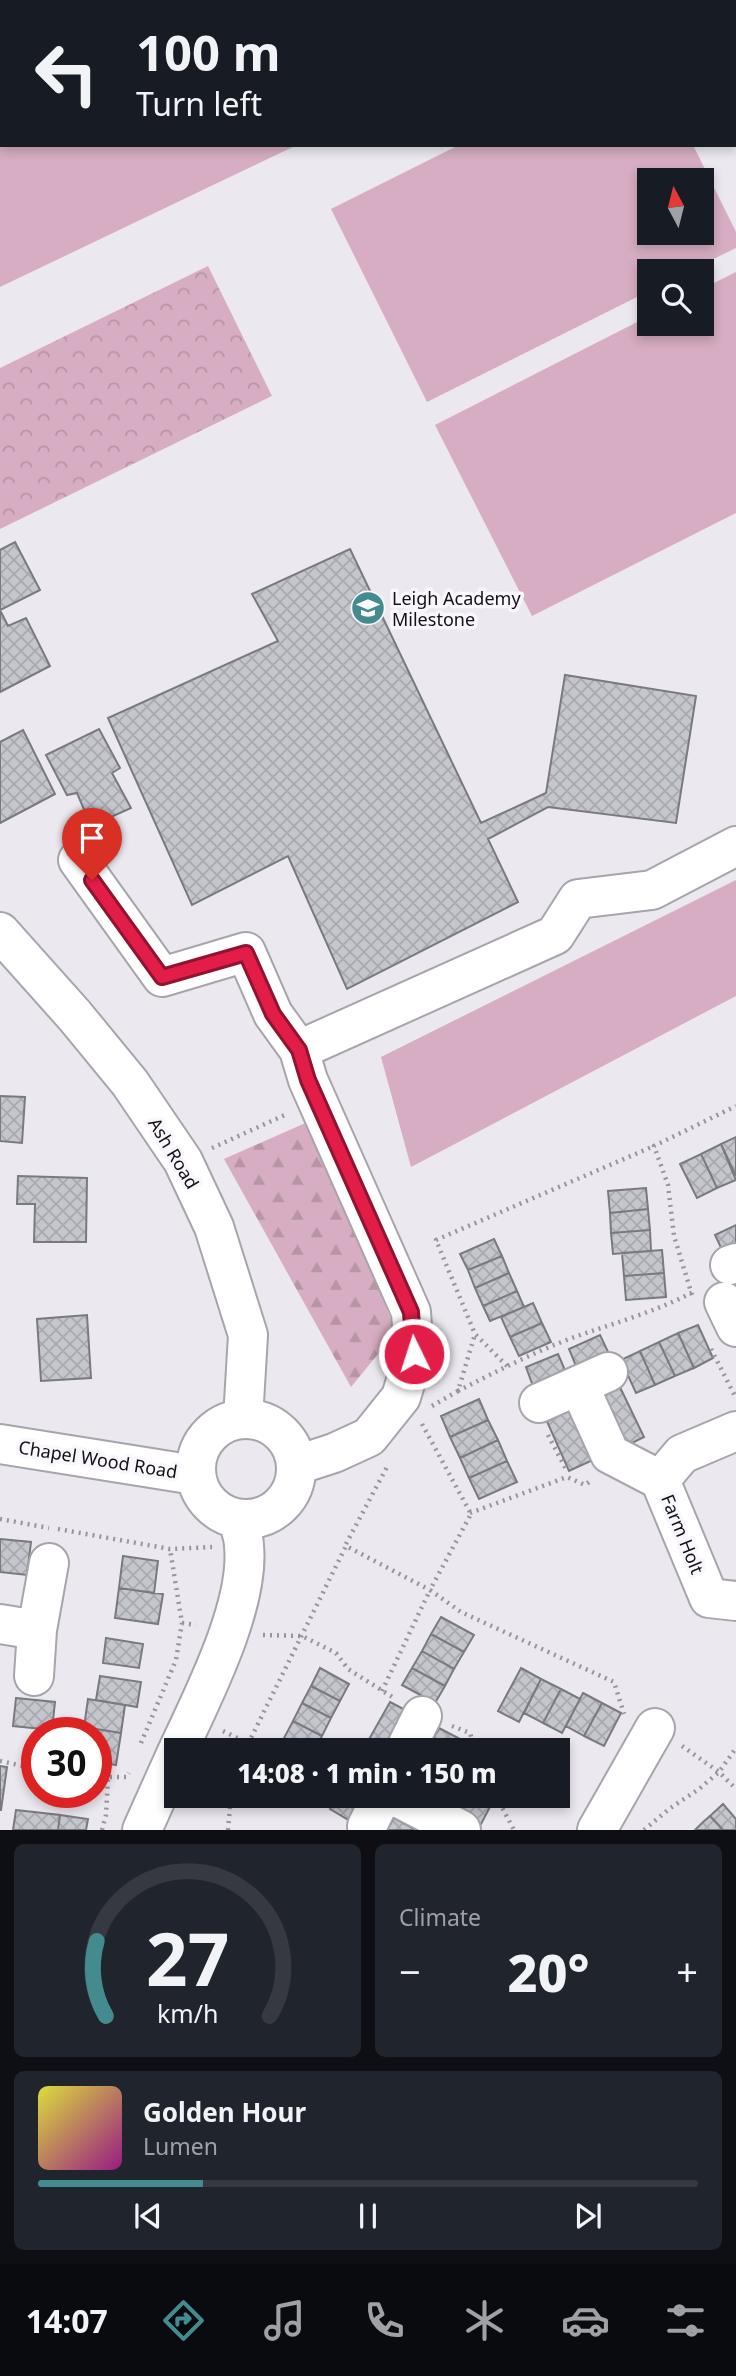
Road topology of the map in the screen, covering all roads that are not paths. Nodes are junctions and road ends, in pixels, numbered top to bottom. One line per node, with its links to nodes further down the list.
1 (736, 846): 4 (street)
2 (78, 860): 4 (street)
3 (0, 932): 6 (street, Ash Road)
4 (308, 1077): 9 (street)
5 (540, 1403): 11 (street)
6 (243, 1419): 9 (street); 10 (street)
7 (0, 1444): 10 (street, Chapel Wood Road)
8 (732, 1444): 11 (street, Farm Holt)
9 (297, 1465): 12 (street)
10 (195, 1475): 12 (street)
11 (660, 1480): 14 (street, Farm Holt)
12 (241, 1533): 20 (street)
13 (49, 1563): 16 (street)
14 (736, 1601)
15 (0, 1624): 16 (street)
16 (37, 1630): 17 (street)
17 (34, 1676)
18 (422, 1716): 21 (street)
19 (655, 1728): 26 (street)
20 (183, 1738)
21 (411, 1738)
22 (164, 1780): 24 (street)
23 (419, 1808): 25 (street)
24 (142, 1830)
25 (461, 1830)
26 (597, 1830)

